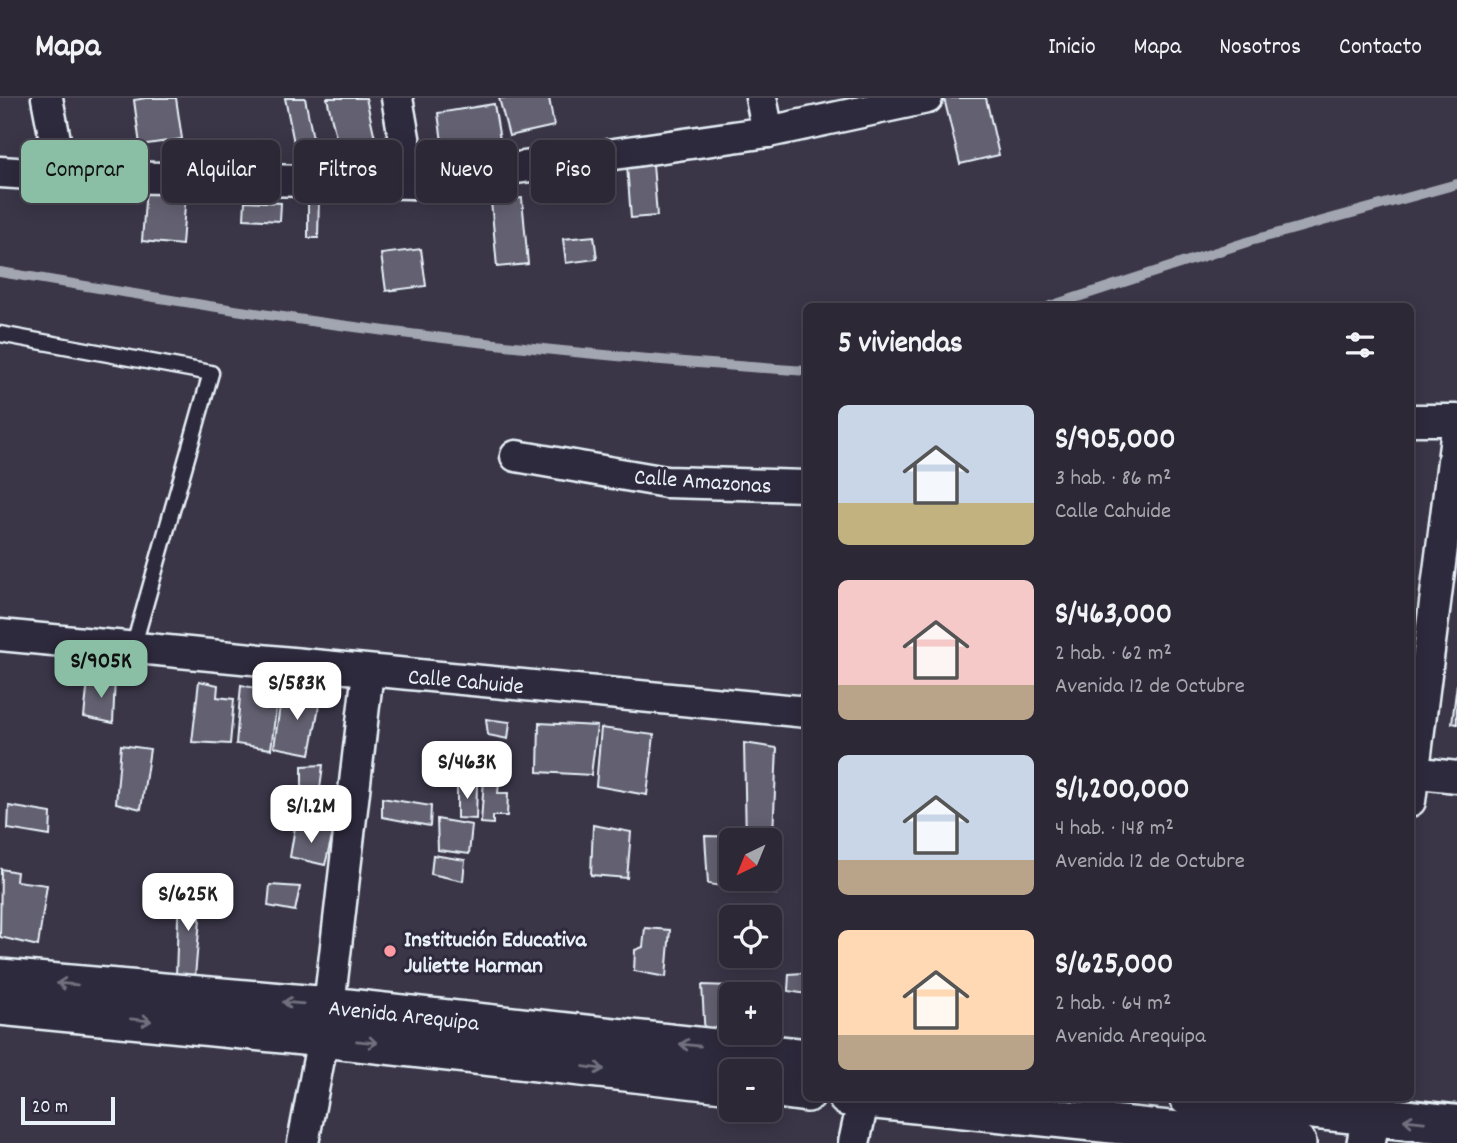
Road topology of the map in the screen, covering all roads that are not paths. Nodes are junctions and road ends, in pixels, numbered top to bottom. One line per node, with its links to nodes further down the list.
1 (47, 98): 6 (street)
2 (397, 98): 10 (street)
3 (761, 98): 5 (street)
4 (927, 98): 5 (street)
5 (768, 132): 10 (street)
6 (55, 140)
7 (0, 172): 8 (street)
8 (21, 173)
9 (148, 178): 10 (street)
10 (412, 183)
11 (0, 334): 18 (lane)
12 (1414, 420): 13 (street)
13 (1457, 420)
14 (1457, 429): 21 (street)
15 (516, 456): 16 (street, Calle Amazonas)
16 (803, 486)
17 (0, 635): 18 (street, Calle Cahuide)
18 (133, 648): 19 (street, Calle Cahuide)
19 (368, 671): 20 (street, Calle Cahuide); 26 (street)
20 (803, 712)
21 (1414, 766)
22 (1457, 777): 23 (street)
23 (1414, 782)
24 (0, 978): 26 (street, Avenida Arequipa, one-way to 24)
25 (0, 1006): 26 (street, Avenida Arequipa, one-way to 26)
26 (326, 1022): 27 (street, Avenida Arequipa, one-way to 26); 28 (street, Avenida Arequipa, one-way to 28); 36 (street)
27 (803, 1058)
28 (719, 1082)
29 (782, 1090): 30 (street)
30 (803, 1092)
31 (858, 1101): 37 (street)
32 (887, 1101): 38 (street)
33 (1221, 1101): 34 (street)
34 (1370, 1119): 35 (main road, one-way to 34)
35 (1457, 1125)
36 (303, 1143)
37 (854, 1143)
38 (1297, 1143)

